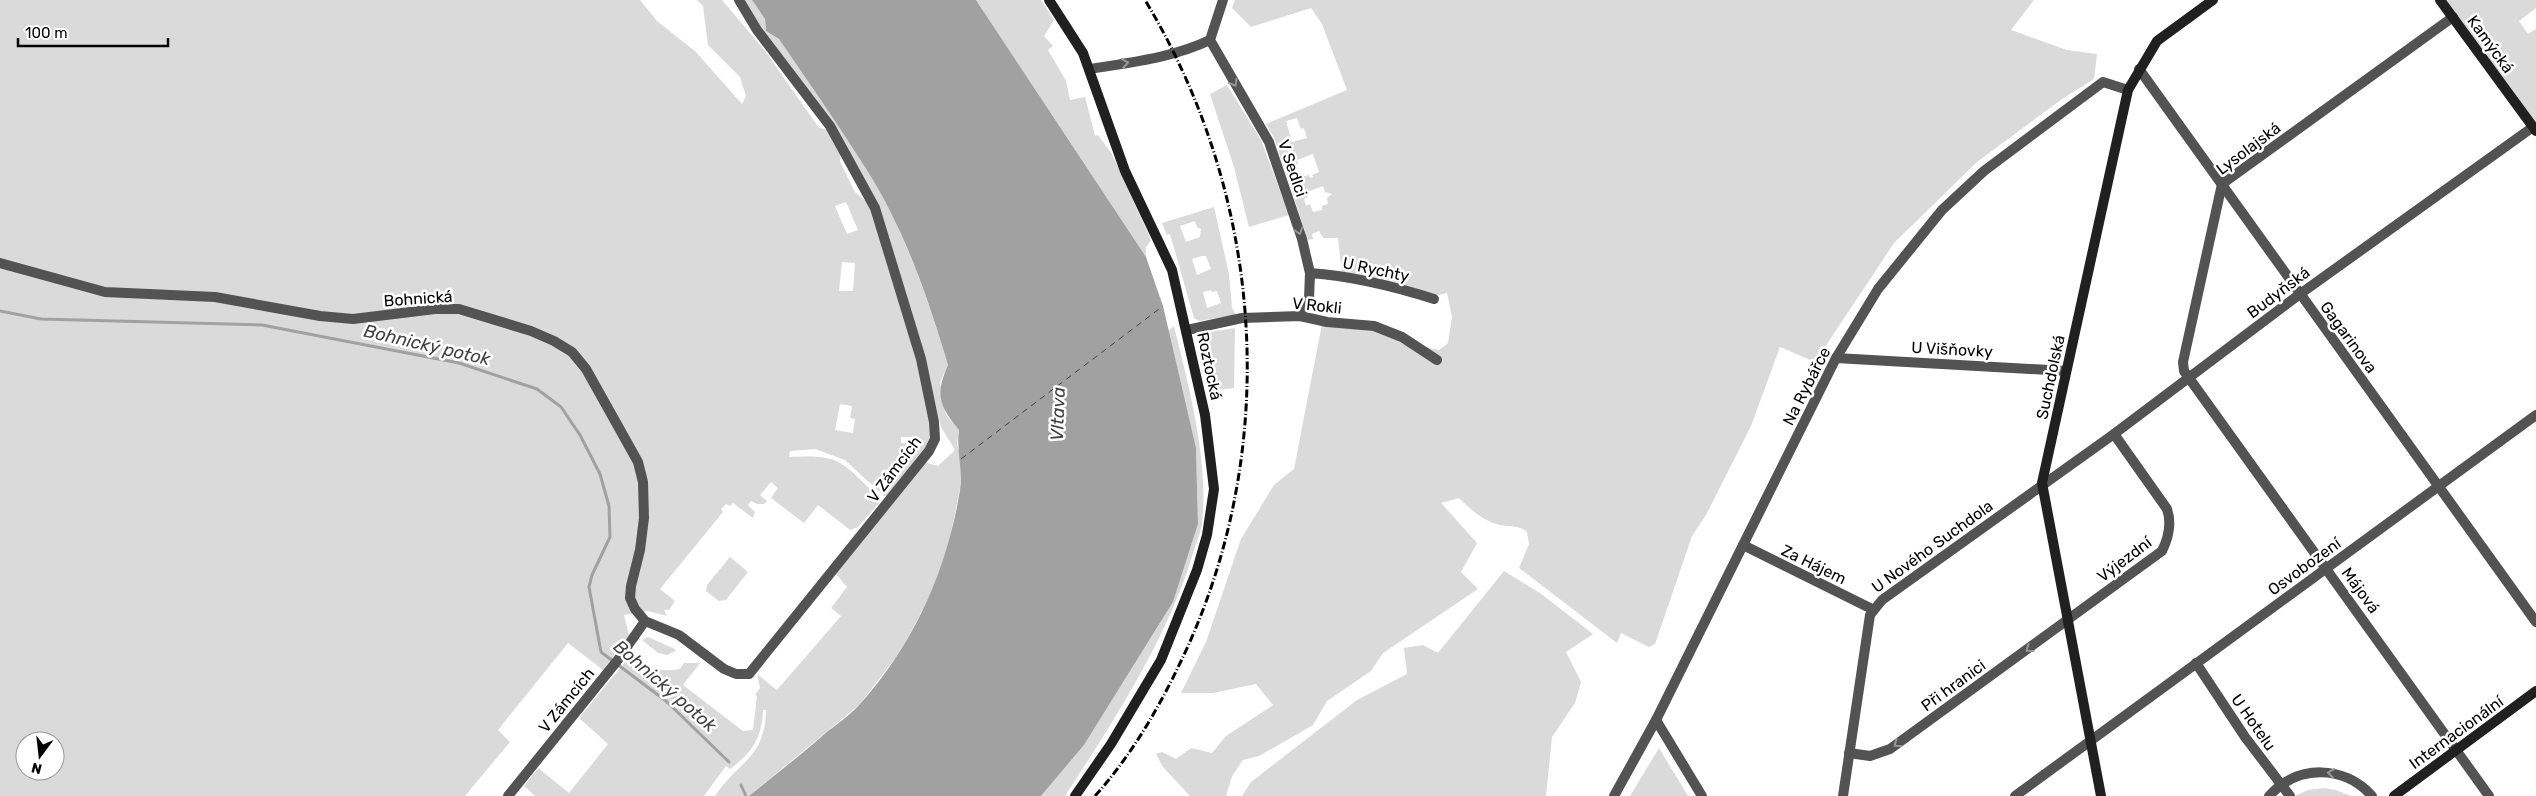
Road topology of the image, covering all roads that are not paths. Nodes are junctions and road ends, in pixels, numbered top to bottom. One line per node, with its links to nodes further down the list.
1 (739, 0): 31 (street, V Zámcích)
2 (1049, 0): 8 (street, Roztocká)
3 (1223, 0): 7 (street)
4 (2213, 0): 9 (street, Suchdolská)
5 (2440, 0): 6 (street, Kamýcká)
6 (2452, 17): 11 (street, Kamýcká); 12 (street, Lysolajská)
7 (1210, 40): 8 (street, one-way to 7); 14 (street, V Sedlci, one-way to 14)
8 (1090, 69): 18 (street, Roztocká)
9 (2139, 69): 10 (street, Suchdolská); 12 (street, Gagarinova)
10 (2128, 90): 19 (street, Na Rybářce); 21 (street, Suchdolská)
11 (2535, 129): 15 (street, Budyňská)
12 (2222, 184): 15 (street, Gagarinova); 22 (street, Lysolajská)
13 (0, 263): 31 (street, Bohnická)
14 (1310, 273): 16 (street, U Rychty); 17 (street, V Sedlci)
15 (2300, 294): 22 (street, Budyňská); 26 (street, Gagarinova)
16 (1434, 300)
17 (1300, 316): 18 (street, V Rokli); 20 (street, V Rokli)
18 (1187, 330): 41 (street, Roztocká)
19 (1836, 358): 21 (street, U Višňovky); 27 (street, Na Rybářce)
20 (1436, 360)
21 (2066, 371): 25 (street, Suchdolská)
22 (2188, 378): 24 (street, Budyňská); 28 (street, Májová)
23 (2536, 415): 26 (street, Osvobození)
24 (2114, 434): 25 (street, Budyňská); 30 (street, Výjezdní)
25 (2042, 484): 29 (street, U Nového Suchdola); 30 (street, Suchdolská)
26 (2438, 486): 28 (street, Osvobození); 32 (street, Gagarinova)
27 (1743, 545): 29 (street, Za Hájem); 35 (street, Na Rybářce)
28 (2327, 568): 33 (street, Osvobození); 37 (street, Májová)
29 (1872, 610): 38 (street, U Nového Suchdola)
30 (2067, 618): 36 (street, Suchdolská); 38 (street, Při hranici, one-way to 38)
31 (646, 621): 40 (street, V Zámcích)
32 (2536, 622)
33 (2196, 663): 36 (street, Osvobození); 39 (street, U Hotelu)
34 (2536, 691): 37 (street, Internacionální)
35 (1656, 720): 42 (street, Na Rybářce); 43 (street)
36 (2091, 742): 45 (street, Osvobození); 46 (street, Suchdolská)
37 (2456, 750): 50 (street, Internacionální); 51 (street, Májová)
38 (1849, 753): 44 (street, U Nového Suchdola)
39 (2281, 785): 47 (street); 48 (street, U Hotelu); 49 (street, one-way to 39)
40 (508, 796)
41 (1075, 796)
42 (1614, 796)
43 (1702, 796)
44 (1843, 796)
45 (2015, 796)
46 (2101, 796)
47 (2269, 796)
48 (2290, 796)
49 (2372, 796)
50 (2394, 796)
51 (2489, 796)

